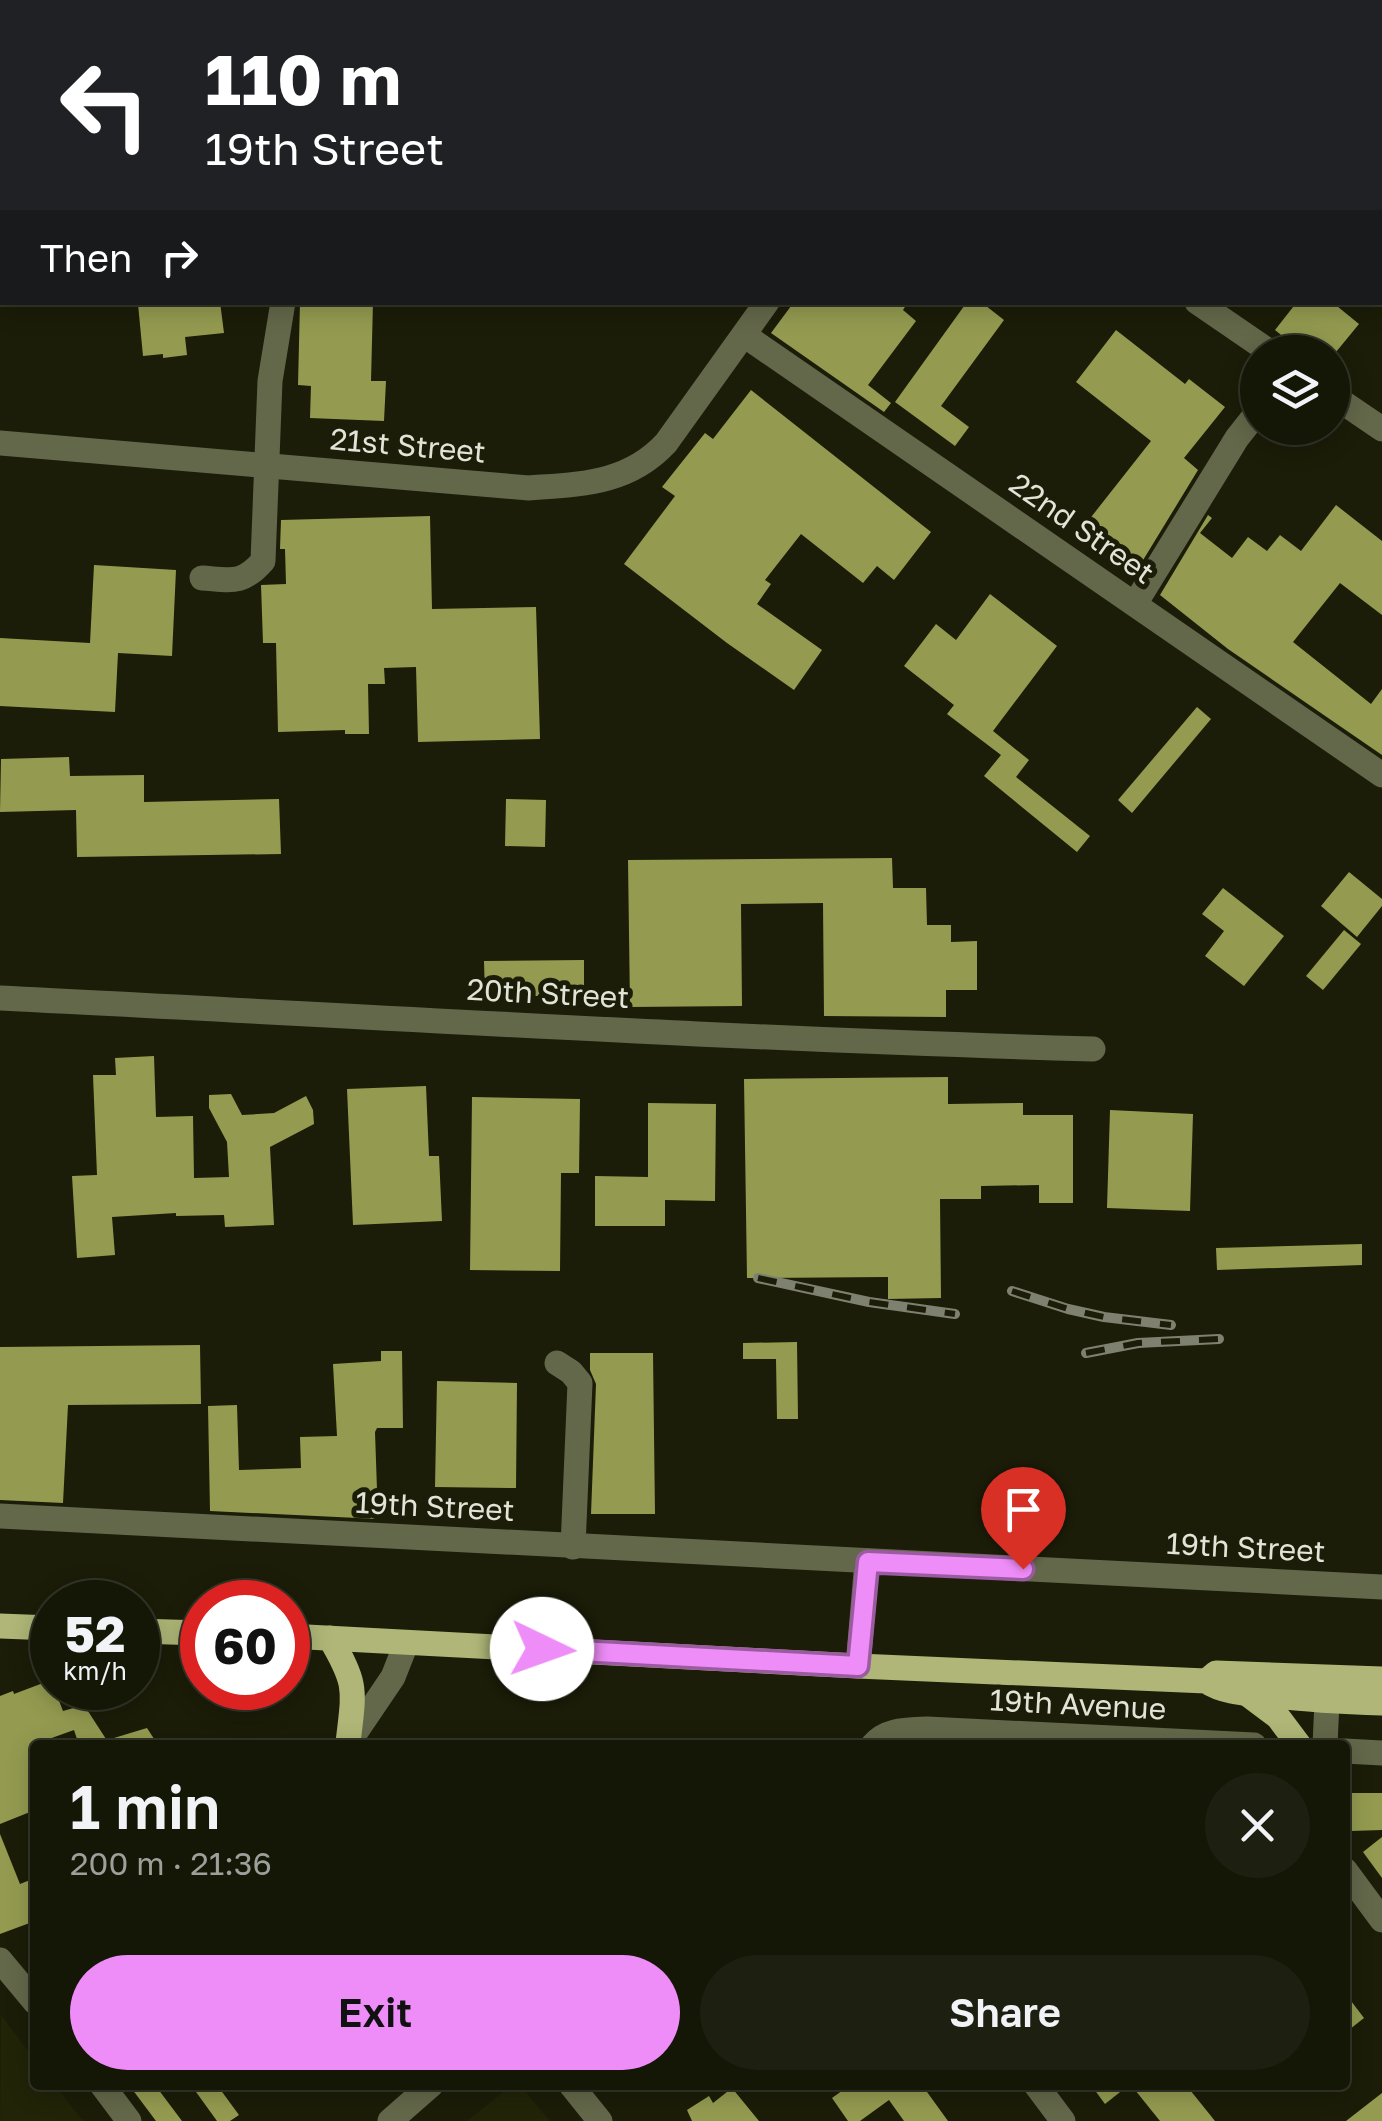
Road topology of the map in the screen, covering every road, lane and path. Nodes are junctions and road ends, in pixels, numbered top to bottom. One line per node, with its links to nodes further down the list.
1 (283, 305): 10 (street)
2 (765, 305): 4 (street, 21st Street)
3 (1201, 305): 5 (street)
4 (744, 335): 10 (street, 21st Street); 12 (street, 22nd Street)
5 (1245, 335)
6 (1350, 407): 7 (street)
7 (1382, 429)
8 (1240, 435): 12 (street)
9 (0, 443): 10 (street, 21st Street)
10 (265, 465): 11 (street)
11 (202, 578)
12 (1134, 604): 13 (street, 22nd Street)
13 (1382, 775)
14 (0, 998): 15 (street, 20th Street)
15 (1093, 1049)
16 (557, 1362): 18 (street)
17 (0, 1516): 18 (street, 19th Street)
18 (573, 1546): 19 (street, 19th Street)
19 (868, 1562): 20 (street, 19th Street); 26 (street)
20 (1382, 1587)
21 (0, 1626): 22 (main road)
22 (30, 1627)
23 (310, 1637): 24 (main road)
24 (330, 1638): 25 (main road); 32 (main road)
25 (406, 1644): 26 (main road); 33 (street)
26 (858, 1666): 28 (main road)
27 (1382, 1678): 29 (main road)
28 (1206, 1681): 29 (main road); 30 (main road)
29 (1328, 1689): 30 (main road); 31 (main road); 37 (street)
30 (1246, 1693): 36 (main road)
31 (1382, 1703)
32 (348, 1740)
33 (351, 1740)
34 (877, 1740): 35 (street, 19th Avenue)
35 (1152, 1740)
36 (1295, 1740)
37 (1325, 1740)
38 (1350, 1751): 39 (street)
39 (1382, 1753)
40 (1350, 1877): 41 (street)
41 (1382, 1920)
42 (0, 1960): 43 (street)
43 (23, 1992)
44 (106, 2090): 49 (street)
45 (425, 2090): 50 (street)
46 (575, 2090): 51 (street)
47 (1039, 2090): 48 (street)
48 (1052, 2116)
49 (129, 2121)
50 (390, 2121)
51 (600, 2121)

